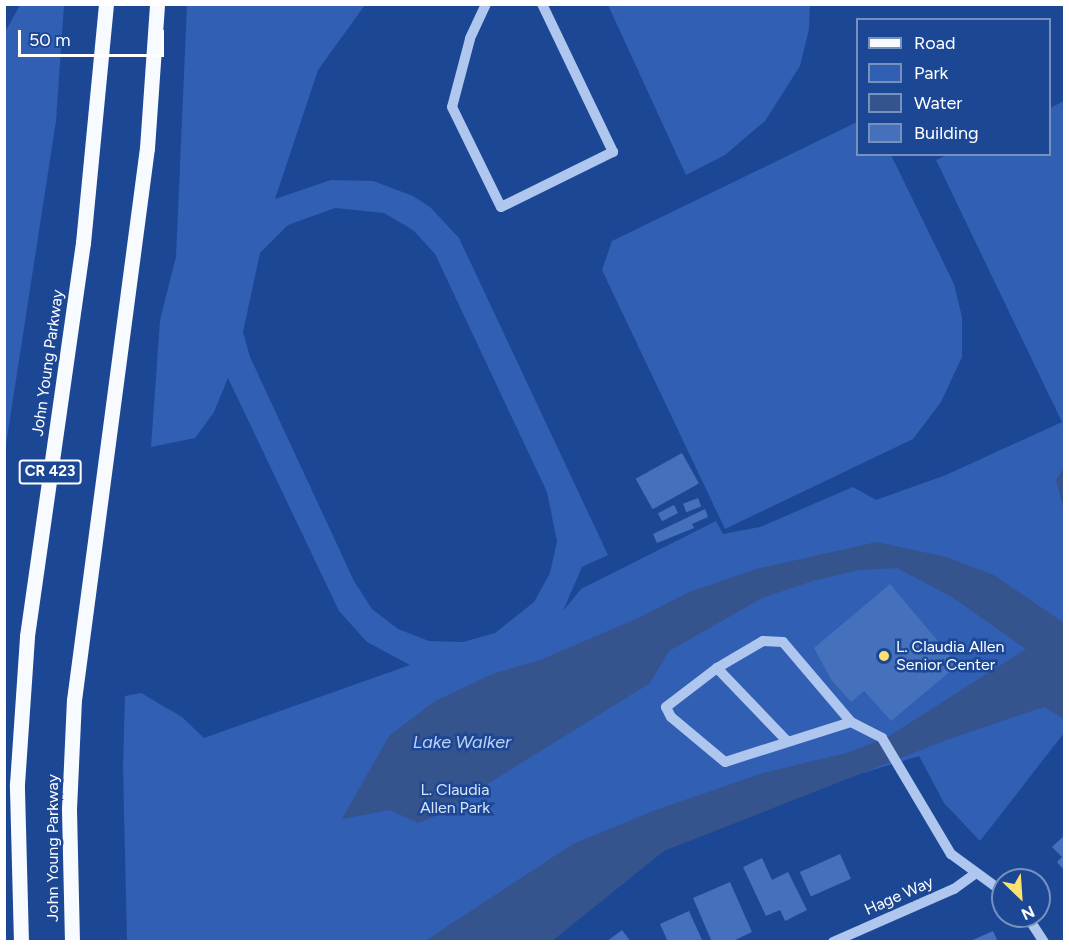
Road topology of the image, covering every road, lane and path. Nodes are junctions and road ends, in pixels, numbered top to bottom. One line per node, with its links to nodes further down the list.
1 (106, 4): 11 (main road, John Young Parkway / CR 423)
2 (158, 4): 12 (main road, John Young Parkway / CR 423)
3 (486, 4): 4 (street)
4 (543, 4)
5 (717, 668): 6 (street); 7 (street); 7 (street)
6 (851, 722): 7 (street); 8 (street)
7 (787, 741)
8 (975, 874): 9 (street); 13 (street, Hage Way)
9 (991, 884)
10 (1035, 928): 14 (street)
11 (21, 942)
12 (72, 942)
13 (833, 942)
14 (1044, 942)

